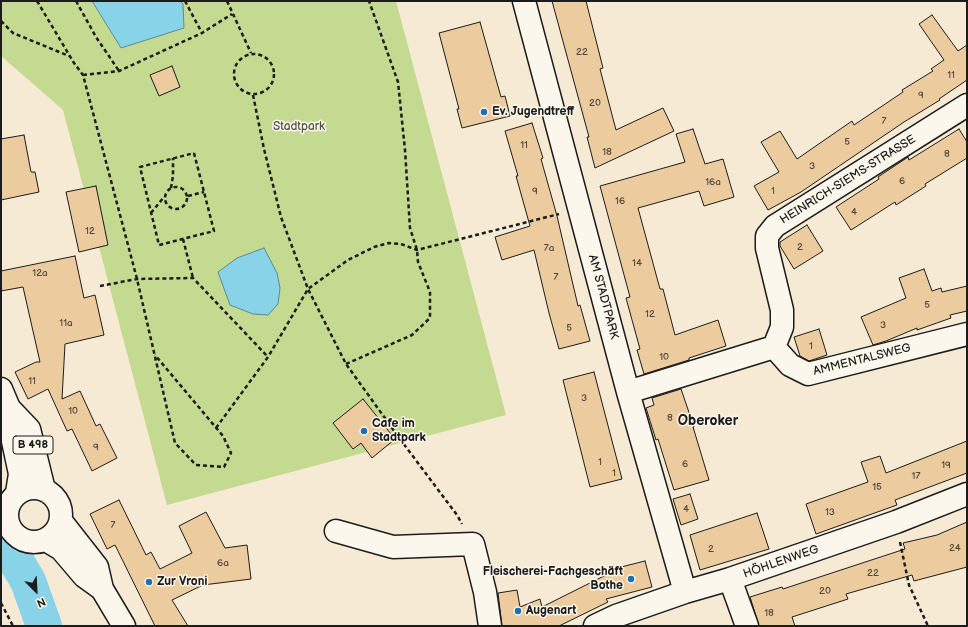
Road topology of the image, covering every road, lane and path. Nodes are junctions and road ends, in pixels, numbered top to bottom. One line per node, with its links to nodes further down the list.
1 (37, 1): 11 (path)
2 (76, 1): 12 (path)
3 (184, 1): 9 (path)
4 (227, 1): 7 (path)
5 (369, 1): 24 (path)
6 (524, 1): 21 (street, AM STADTPARK)
7 (232, 14): 9 (path); 10 (path)
8 (1, 21): 11 (path)
9 (202, 32): 12 (path)
10 (251, 53): 14 (path); 14 (path)
11 (70, 56): 13 (path)
12 (119, 71): 13 (path)
13 (83, 75): 26 (path)
14 (253, 95): 28 (path)
15 (967, 105): 30 (street, HEINRICH-SIEMS-STRASSE)
16 (173, 158): 17 (path); 18 (path); 22 (path)
17 (171, 188): 19 (path); 20 (path)
18 (204, 192): 19 (path); 23 (path)
19 (188, 196): 20 (path)
20 (165, 197): 22 (path)
21 (579, 209): 24 (path); 34 (street, AM STADTPARK)
22 (151, 213): 23 (path)
23 (184, 239): 25 (path)
24 (417, 250): 28 (path); 33 (path)
25 (193, 278): 26 (path); 32 (path)
26 (137, 279): 27 (path); 31 (path)
27 (100, 286)
28 (308, 289): 32 (path); 33 (path)
29 (967, 334): 30 (street, AMMENTALSWEG)
30 (774, 347): 34 (street)
31 (154, 355): 36 (path); 36 (path)
32 (268, 357): 36 (path)
33 (346, 364): 45 (path)
34 (628, 392): 48 (street, AM STADTPARK)
35 (5, 398): 37 (street, B 498); 39 (street, B 498)
36 (216, 428)
37 (44, 490): 39 (street); 40 (street)
38 (967, 494): 41 (street, HÖHLENWEG)
39 (8, 503): 43 (street, B 498)
40 (61, 521): 44 (street); 47 (street)
41 (896, 522): 46 (street, HÖHLENWEG); 55 (path)
42 (336, 531): 45 (street)
43 (8, 536): 44 (street, B 498)
44 (46, 540): 47 (street)
45 (473, 544): 52 (street)
46 (730, 579): 48 (street, HÖHLENWEG); 54 (street)
47 (102, 589): 51 (street)
48 (685, 592): 53 (street, HÖHLENWEG)
49 (1, 603): 50 (path)
50 (13, 626)
51 (124, 626)
52 (490, 626)
53 (595, 626)
54 (747, 626)
55 (928, 626)

